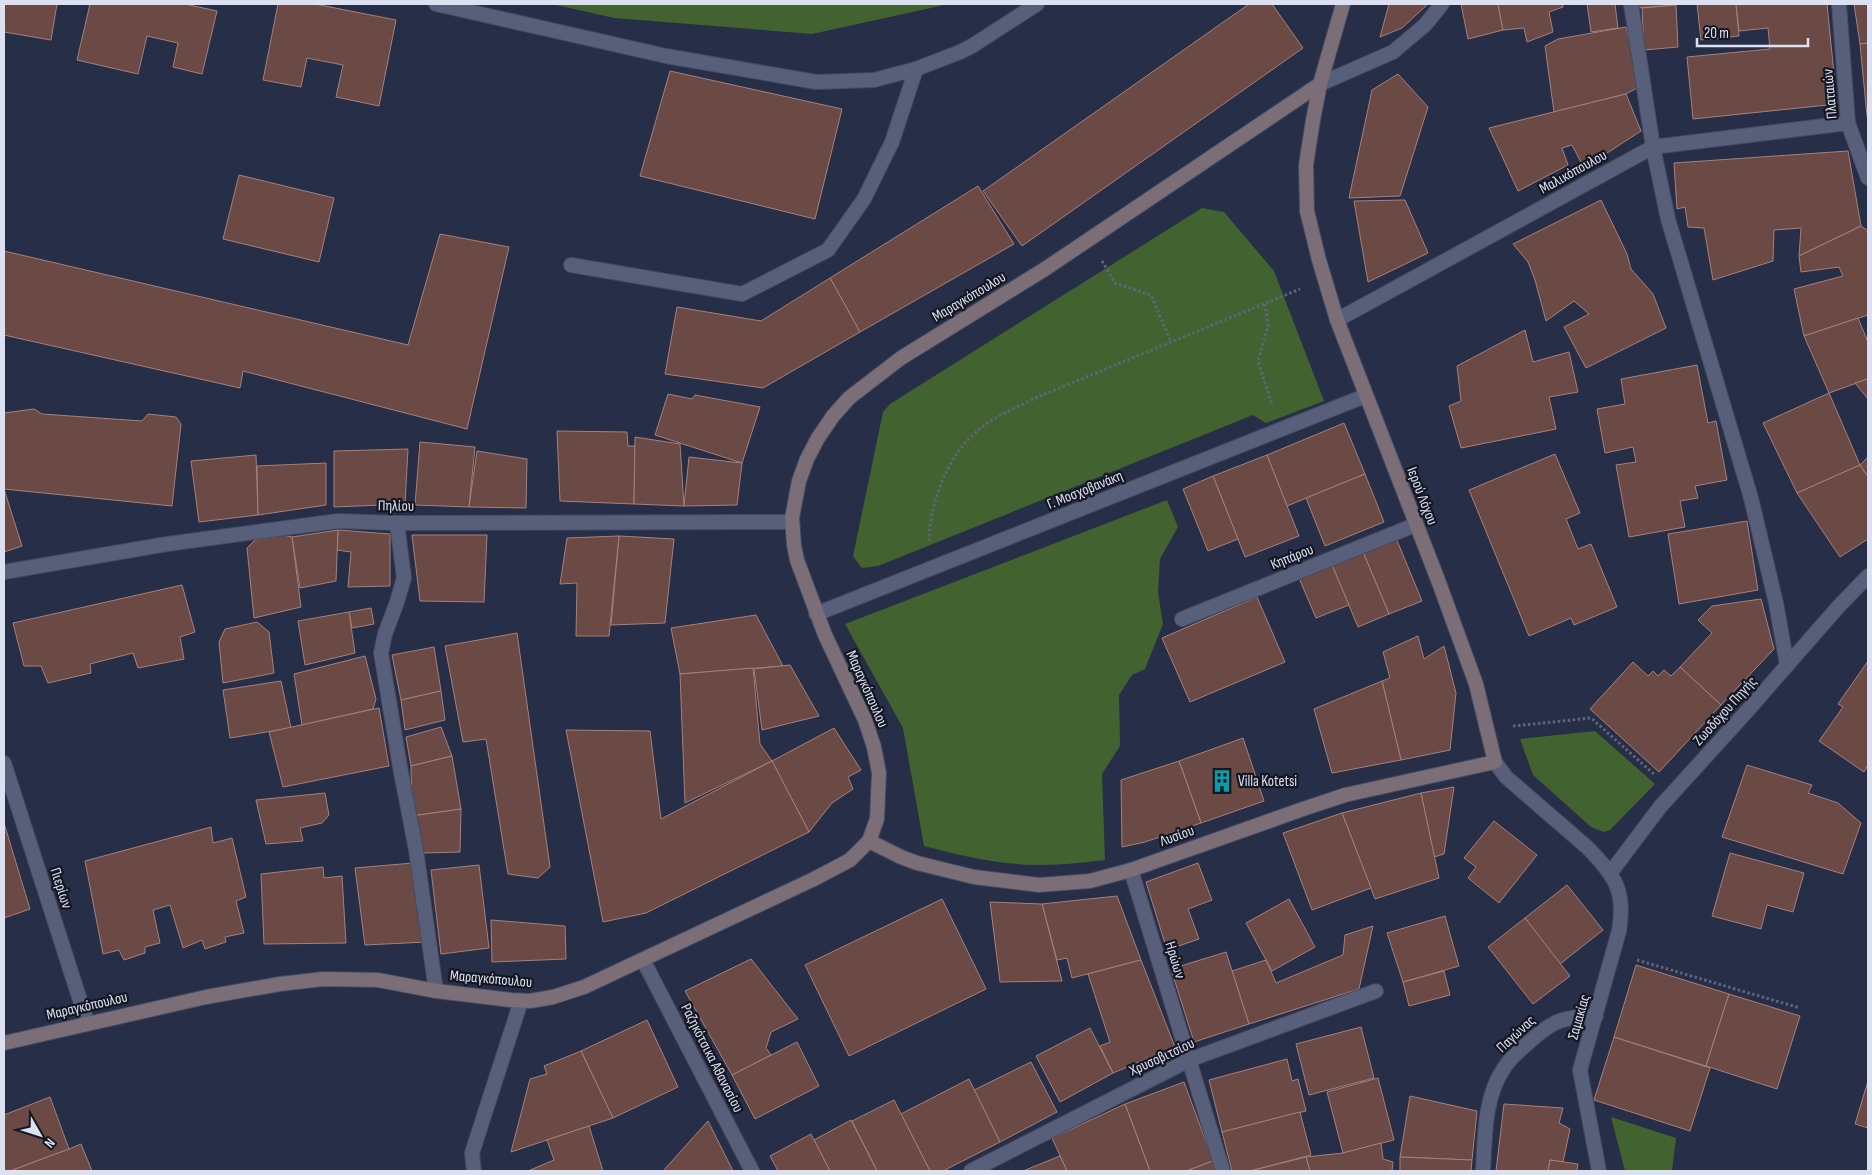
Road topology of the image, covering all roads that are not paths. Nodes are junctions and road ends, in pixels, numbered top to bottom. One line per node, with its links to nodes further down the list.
1 (436, 4): 7 (street)
2 (1037, 4): 7 (street)
3 (1343, 4): 8 (main road)
4 (1442, 4): 8 (street)
5 (1631, 4): 10 (street)
6 (1840, 4): 9 (street, Πλαταιών)
7 (916, 69): 12 (street)
8 (1320, 84): 13 (main road, Ιερού Λόχου); 16 (main road, Μαραγκόπουλου)
9 (1848, 123): 10 (street, Μαλικόπουλου); 11 (street, Πλαταιών)
10 (1653, 147): 13 (street, Μαλικόπουλου); 22 (street)
11 (1868, 178)
12 (571, 264)
13 (1337, 320): 14 (main road, Ιερού Λόχου)
14 (1365, 396): 17 (main road, Ιερού Λόχου); 20 (street, Γ. Μοσχοβανάκη)
15 (397, 522): 16 (street, Πηλίου); 18 (street, Πηλίου); 29 (street)
16 (792, 522): 20 (main road, Μαραγκόπουλου)
17 (1416, 525): 21 (street, Κηπάρου); 23 (main road, Ιερού Λόχου)
18 (4, 572)
19 (1868, 576): 22 (street, Ζωοδόχου Πηγής)
20 (816, 614): 25 (main road, Μαραγκόπουλου)
21 (1182, 619)
22 (1787, 665): 27 (street, Ζωοδόχου Πηγής)
23 (1495, 762): 26 (main road, Λυσίου); 27 (street, Ιερού Λόχου)
24 (4, 763): 33 (street, Πιερίων)
25 (869, 841): 26 (main road, Λυσίου); 28 (main road, Μαραγκόπουλου)
26 (1131, 870): 35 (street, Ηρώων)
27 (1611, 872): 32 (street, Σαμακίας)
28 (643, 960): 31 (main road, Μαραγκόπουλου); 37 (street, Ραζηκότσικα Αθανασίου)
29 (436, 991): 31 (main road, Μαραγκόπουλου); 33 (main road, Μαραγκόπουλου)
30 (1376, 991): 35 (street, Χρυσοβιτσίου)
31 (521, 1000): 36 (street)
32 (1596, 1016): 40 (street, Παγώνας); 41 (street, Σαμακίας)
33 (87, 1022): 34 (main road, Μαραγκόπουλου)
34 (4, 1042)
35 (1189, 1060): 38 (street, Χρυσοβιτσίου); 39 (street, Ηρώων)
36 (474, 1171)
37 (752, 1171)
38 (971, 1171)
39 (1223, 1171)
40 (1483, 1171)
41 (1599, 1171)

